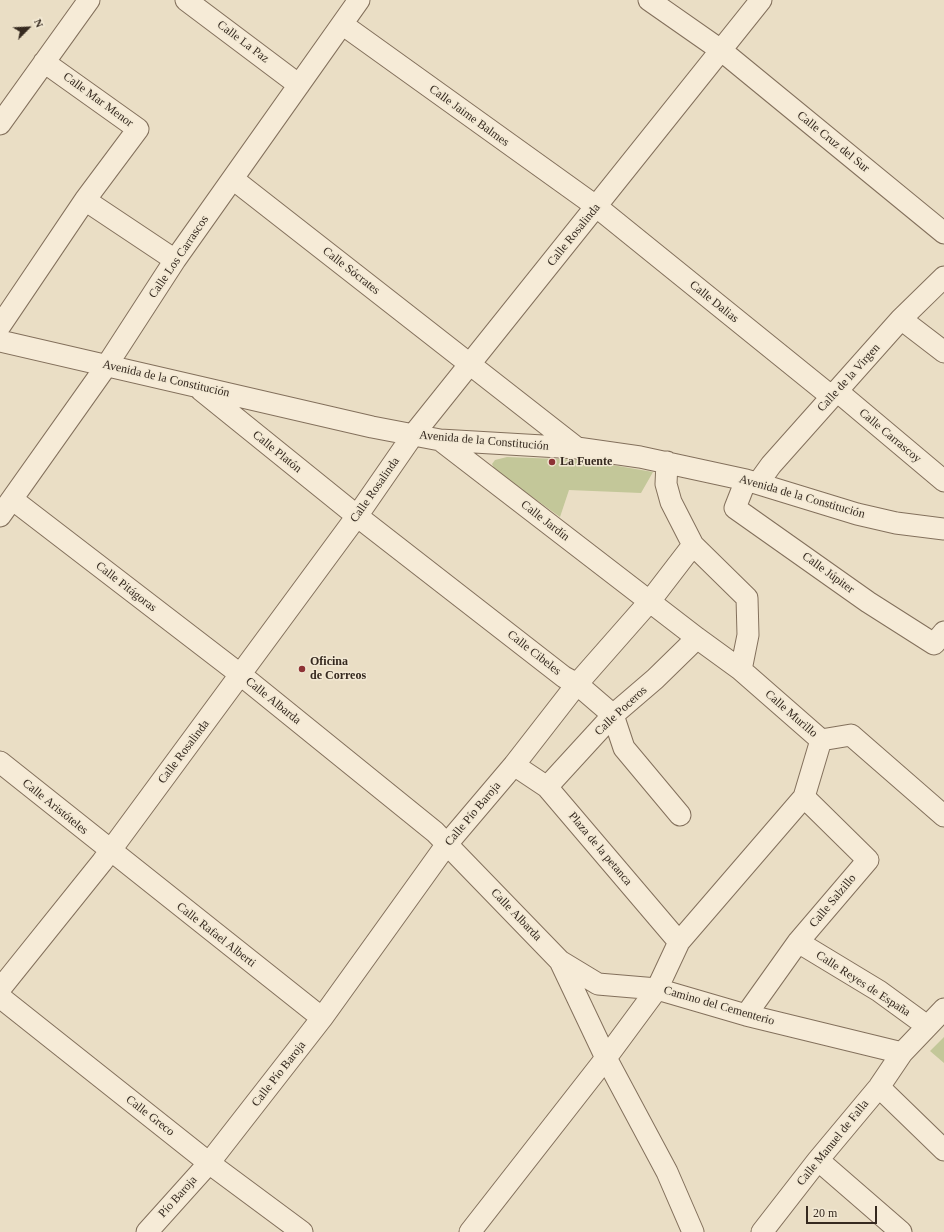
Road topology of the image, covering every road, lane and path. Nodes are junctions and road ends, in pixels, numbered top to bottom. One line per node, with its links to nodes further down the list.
1 (89, 0): 8 (street)
2 (186, 0): 9 (street, Calle La Paz)
3 (359, 0): 6 (street, Calle Los Carrascos)
4 (649, 0): 7 (street, Calle Cruz del Sur)
5 (761, 0): 7 (street, Calle Rosalinda)
6 (342, 24): 9 (street, Calle Los Carrascos); 13 (street, Calle Jaime Balmes)
7 (722, 51): 13 (street, Calle Rosalinda); 14 (street, Calle Cruz del Sur)
8 (44, 62): 10 (street); 12 (street, Calle Mar Menor)
9 (299, 85): 11 (street, Calle Los Carrascos)
10 (0, 124)
11 (233, 179): 15 (street, Calle Los Carrascos); 21 (street, Calle Sócrates)
12 (85, 200): 15 (street); 18 (street, Calle Mar Menor)
13 (597, 207): 21 (street, Calle Rosalinda); 24 (street, Calle Dalias)
14 (944, 233)
15 (175, 260): 22 (street, Calle Los Carrascos)
16 (944, 277): 17 (street, Calle de la Virgen)
17 (902, 319): 20 (street); 24 (street, Calle de la Virgen)
18 (0, 326)
19 (0, 341): 22 (street, Avenida de la Constitución)
20 (944, 352)
21 (469, 363): 25 (street, Calle Rosalinda); 27 (street, Calle Sócrates)
22 (106, 365): 23 (street, Avenida de la Constitución); 31 (street, Calle Los Carrascos)
23 (198, 387): 25 (street, Avenida de la Constitución); 33 (street, Calle Platón)
24 (834, 394): 29 (street, Calle Carrascoy); 30 (street, Calle de la Virgen)
25 (413, 435): 26 (street, Avenida de la Constitución); 33 (street, Calle Rosalinda)
26 (440, 440): 27 (street, Avenida de la Constitución); 36 (street, Calle Jardín)
27 (577, 448): 28 (street, Avenida de la Constitución)
28 (667, 462): 30 (street, Avenida de la Constitución); 35 (street)
29 (944, 481)
30 (752, 482): 34 (street, Avenida de la Constitución); 37 (street, Calle Júpiter)
31 (12, 498): 32 (street, Calle Los Carrascos); 40 (street, Calle Pitágoras)
32 (0, 516)
33 (357, 516): 40 (street, Calle Rosalinda); 41 (street, Calle Cibeles)
34 (944, 529)
35 (693, 545): 36 (street, Calle Pío Baroja); 39 (street)
36 (650, 601): 38 (street, Calle Jardín); 41 (street, Calle Pío Baroja)
37 (944, 632)
38 (697, 638): 39 (street, Calle Murillo); 42 (street, Calle Poceros)
39 (741, 670): 43 (street, Calle Murillo)
40 (241, 676): 50 (street, Calle Albarda); 51 (street, Calle Rosalinda)
41 (577, 684): 42 (street, Calle Cibeles); 45 (street, Calle Pío Baroja)
42 (613, 715): 46 (street, Calle Poceros); 48 (street)
43 (821, 740): 47 (street); 49 (street, Calle Murillo)
44 (0, 762): 51 (street, Calle Aristóteles)
45 (514, 765): 46 (street, Plaza de la petanca); 50 (street, Calle Pío Baroja)
46 (547, 787): 52 (street, Plaza de la petanca)
47 (804, 797): 52 (street); 53 (street, Calle Salzillo)
48 (680, 815)
49 (944, 816)
50 (447, 844): 54 (street, Calle Albarda); 60 (street, Calle Pío Baroja)
51 (110, 851): 55 (street, Calle Rosalinda); 60 (street, Calle Rafael Alberti)
52 (679, 942): 56 (street)
53 (798, 942): 59 (street, Calle Salzillo); 61 (street, Calle Reyes de España)
54 (560, 961): 56 (street); 63 (street, Calle Albarda)
55 (0, 989)
56 (657, 989): 59 (street, Camino del Cementerio); 63 (street, Camino del Cementerio)
57 (0, 997): 67 (street, Calle Greco)
58 (944, 1009): 61 (street)
59 (746, 1015): 62 (street, Camino del Cementerio)
60 (322, 1018): 67 (street, Calle Pío Baroja)
61 (927, 1026): 62 (street)
62 (902, 1053): 64 (street, Calle Manuel de Falla)
63 (606, 1058): 70 (street, Camino del Cementerio); 71 (street, Calle Albarda)
64 (879, 1087): 65 (street); 66 (street, Calle Manuel de Falla)
65 (944, 1150)
66 (818, 1160): 72 (street, Calle Manuel de Falla); 73 (street)
67 (210, 1162): 68 (street, Pío Baroja); 69 (street, Calle Greco)
68 (147, 1232)
69 (302, 1232)
70 (470, 1232)
71 (693, 1232)
72 (762, 1232)
73 (901, 1232)

